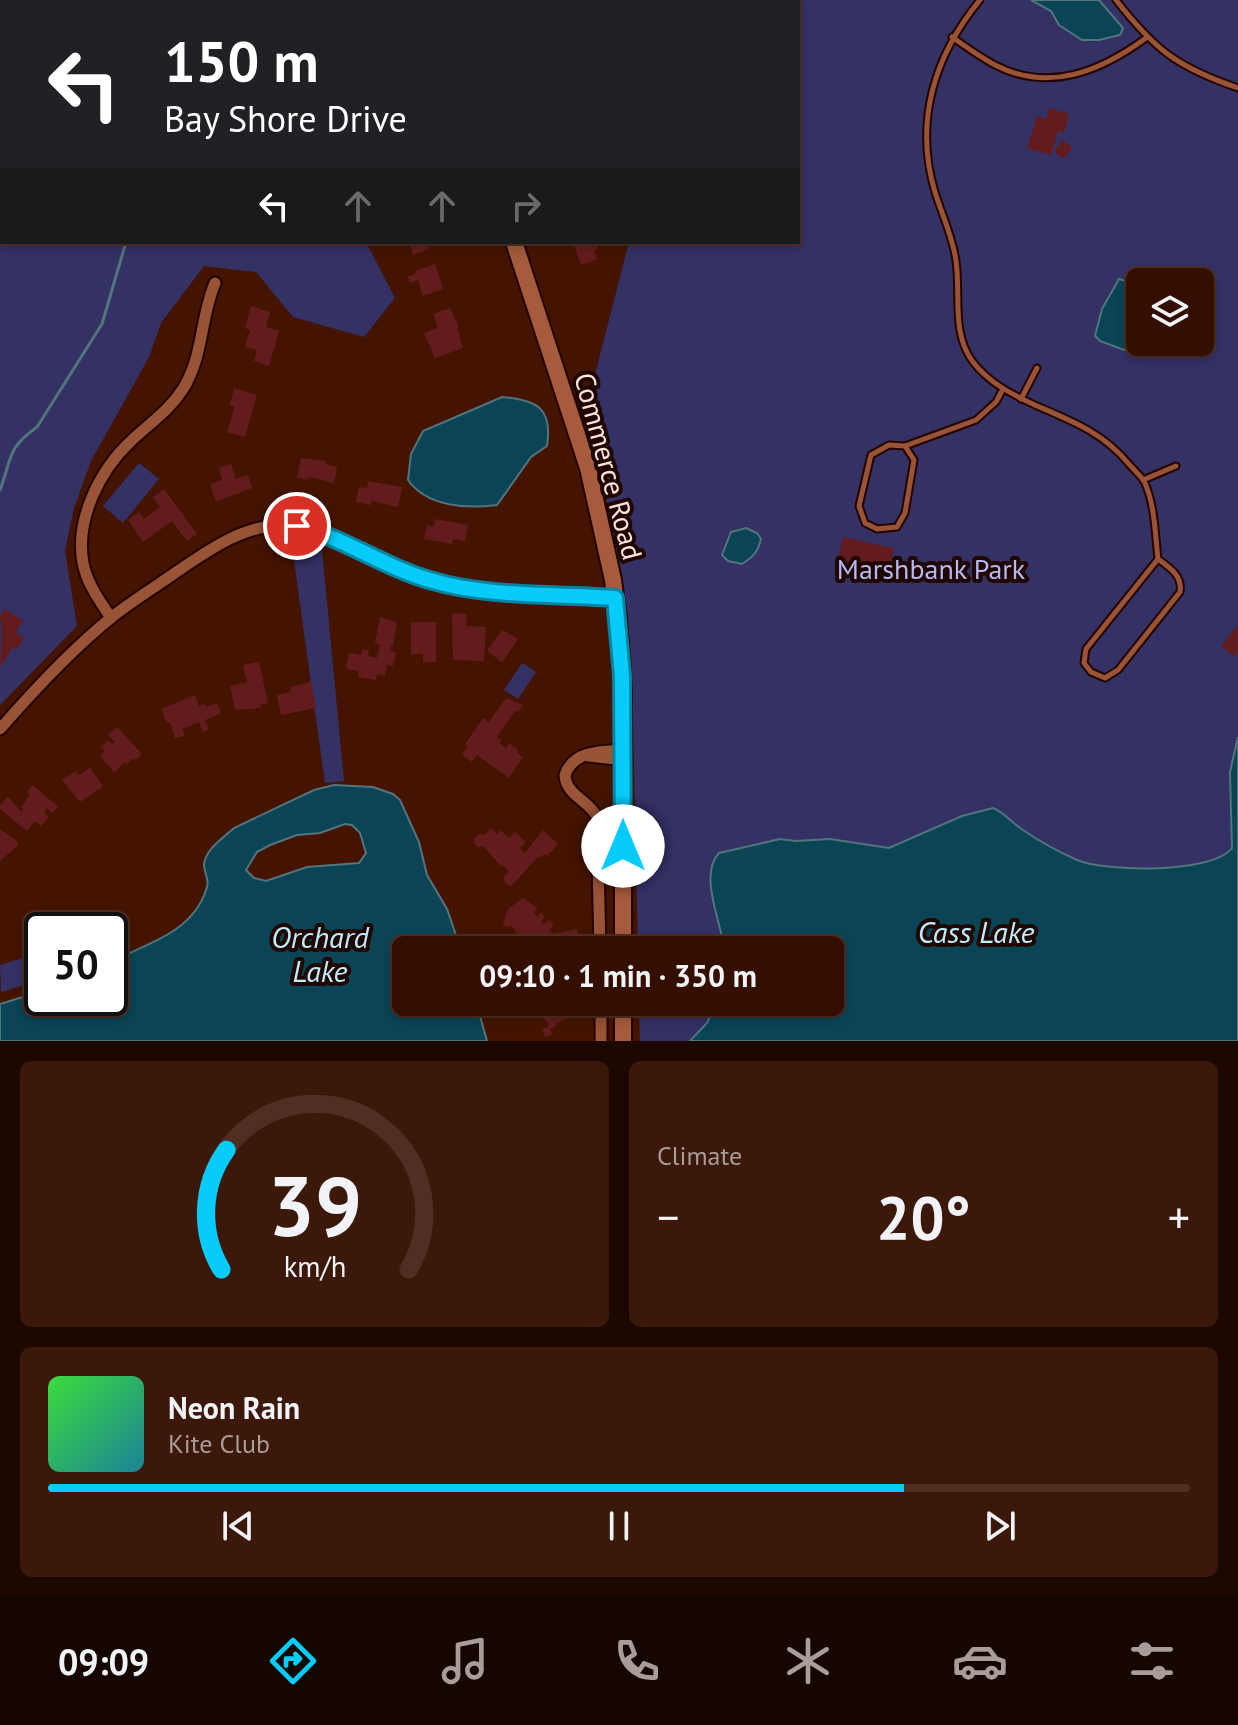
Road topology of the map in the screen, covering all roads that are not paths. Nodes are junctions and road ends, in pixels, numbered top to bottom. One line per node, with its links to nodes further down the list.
1 (980, 0): 3 (lane)
2 (1116, 0): 4 (lane)
3 (952, 37): 4 (lane); 9 (lane)
4 (1146, 38): 5 (lane)
5 (1238, 88)
6 (515, 244): 15 (main road, Commerce Road)
7 (215, 283): 16 (street)
8 (1037, 368): 10 (lane)
9 (1003, 389): 10 (lane); 11 (lane)
10 (1021, 399): 13 (lane)
11 (905, 446): 11 (lane)
12 (1176, 466): 13 (lane)
13 (1143, 480): 14 (lane)
14 (1158, 559): 14 (lane)
15 (615, 598): 16 (street); 18 (main road, Commerce Road)
16 (111, 618): 17 (street)
17 (0, 729)
18 (624, 755): 19 (street); 20 (main road, Commerce Road)
19 (600, 936)
20 (623, 936)
21 (601, 1016): 23 (street)
22 (623, 1016): 24 (main road)
23 (601, 1041)
24 (623, 1041)

